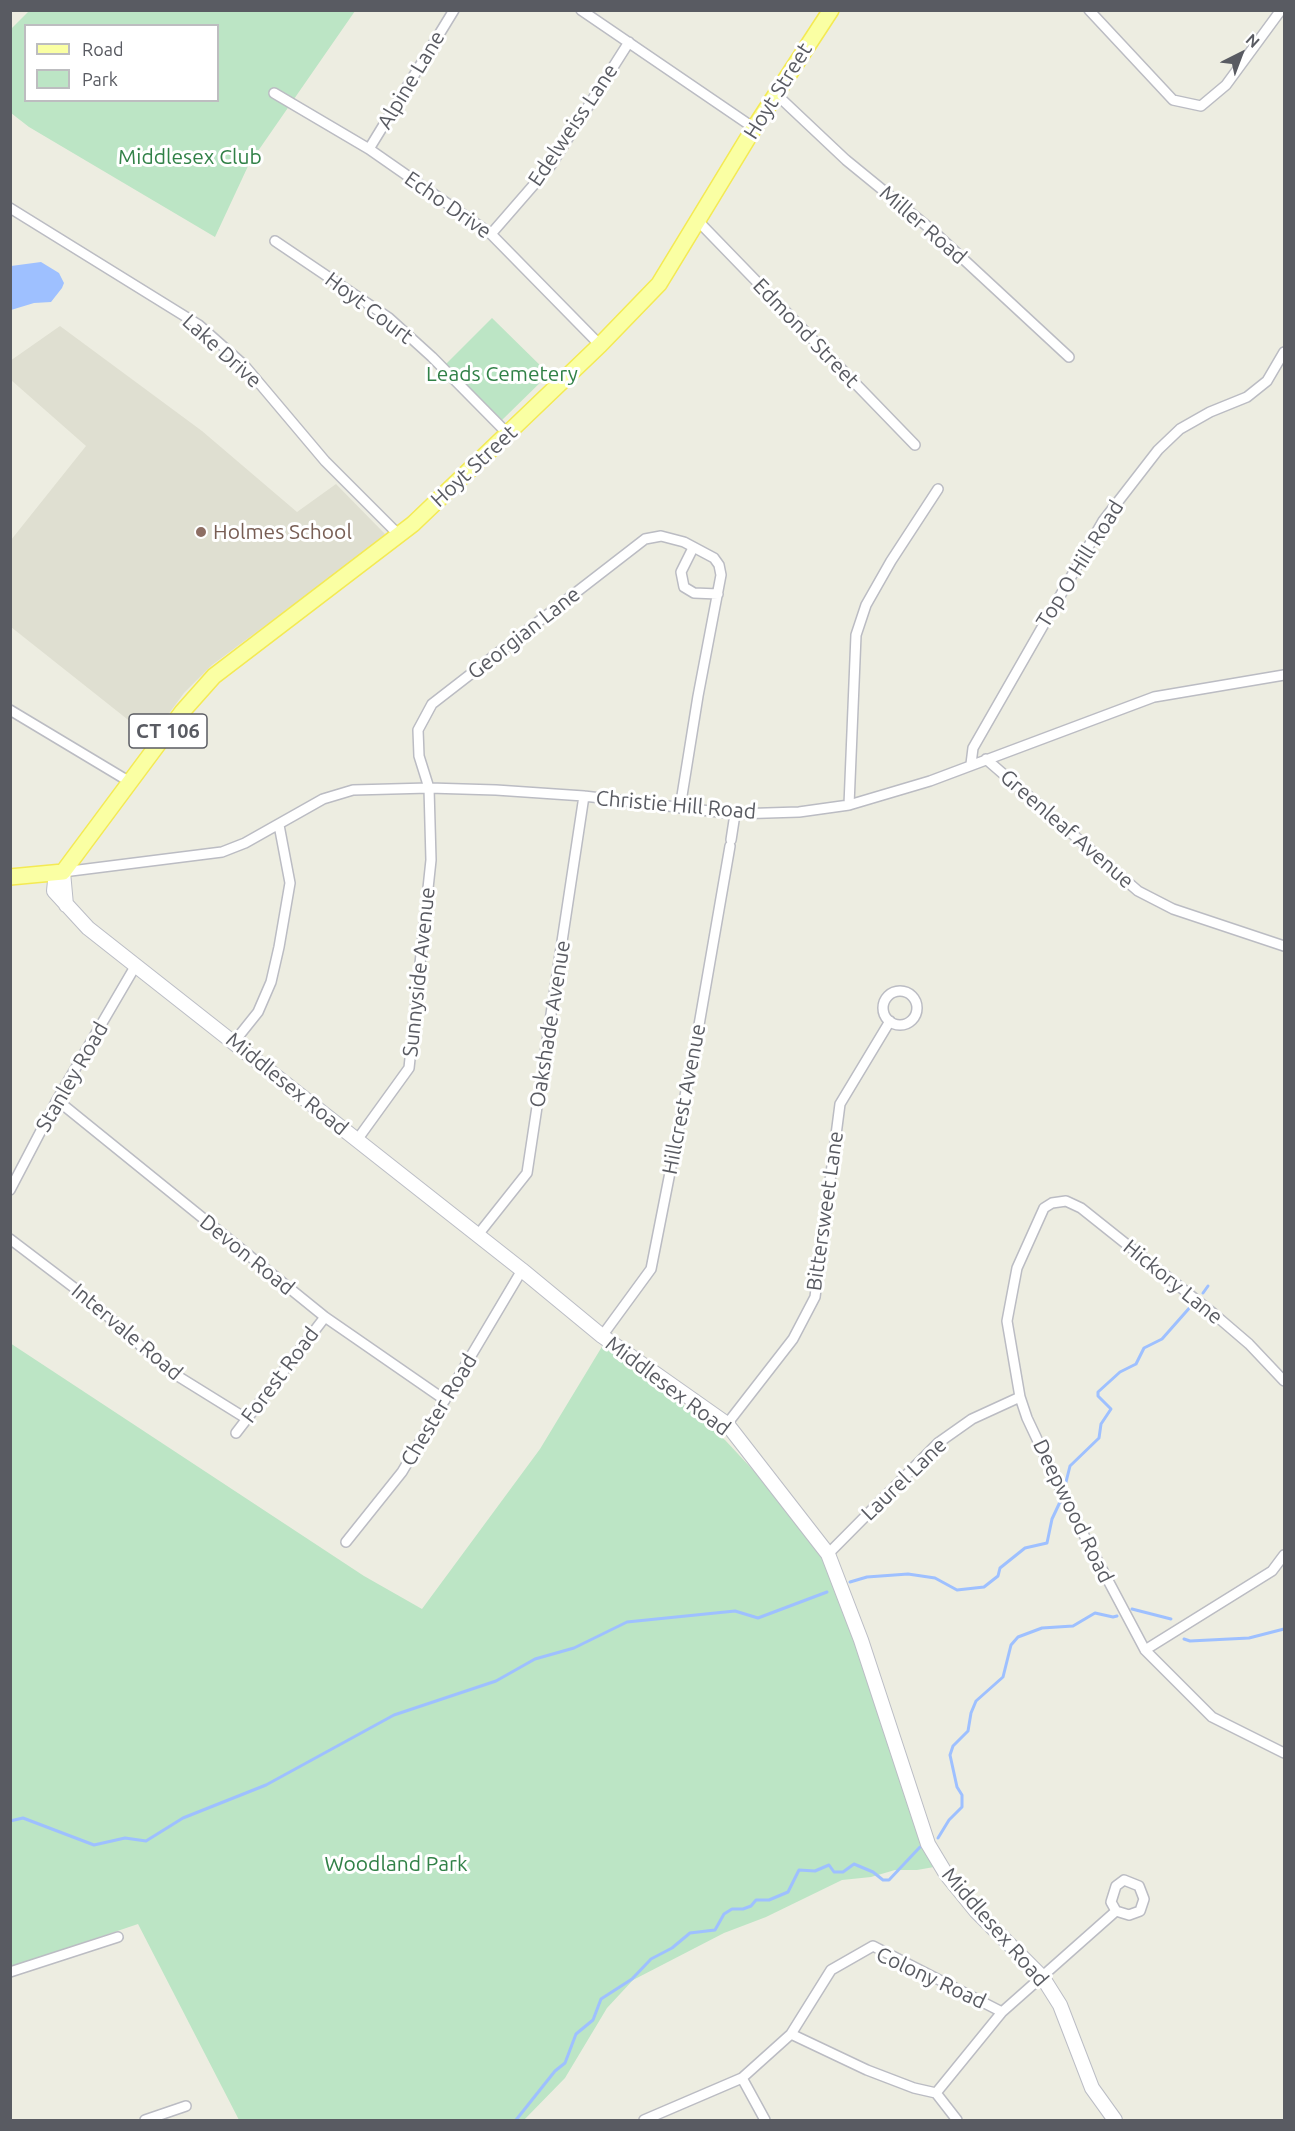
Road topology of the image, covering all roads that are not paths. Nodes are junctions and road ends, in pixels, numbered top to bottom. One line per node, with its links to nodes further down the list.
1 (454, 10): 10 (street, Alpine Lane)
2 (582, 10): 6 (street)
3 (831, 10): 8 (main road, Hoyt Street / CT 106)
4 (1089, 10): 5 (street)
5 (1281, 10)
6 (629, 42): 9 (street); 13 (street, Edelweiss Lane)
7 (274, 93): 10 (street, Echo Drive)
8 (776, 94): 9 (main road, Hoyt Street / CT 106); 17 (street, Miller Road)
9 (754, 128): 12 (main road, Hoyt Street / CT 106)
10 (369, 150): 13 (street, Echo Drive)
11 (10, 208): 21 (street, Lake Drive)
12 (698, 221): 15 (main road, Hoyt Street / CT 106); 19 (street, Edmond Street)
13 (491, 234): 15 (street, Echo Drive)
14 (275, 241): 18 (street, Hoyt Court)
15 (600, 345): 18 (main road, Hoyt Street / CT 106)
16 (1284, 352): 27 (street, Top O Hill Road)
17 (1069, 357)
18 (508, 434): 21 (main road, Hoyt Street / CT 106)
19 (915, 445)
20 (938, 489): 31 (street)
21 (399, 535): 28 (main road, Hoyt Street / CT 106)
22 (693, 548): 23 (street, Georgian Lane); 23 (street); 29 (street, Georgian Lane)
23 (718, 594): 32 (street, Georgian Lane)
24 (1284, 675): 26 (street, Christie Hill Road)
25 (10, 710): 28 (street)
26 (986, 759): 27 (street, Christie Hill Road); 37 (street, Greenleaf Avenue)
27 (971, 764): 31 (street, Christie Hill Road)
28 (130, 782): 35 (main road, Hoyt Street / CT 106)
29 (429, 788): 30 (street, Christie Hill Road); 34 (street, Christie Hill Road); 42 (street, Sunnyside Avenue)
30 (584, 796): 32 (street, Christie Hill Road); 45 (street, Oakshade Avenue)
31 (849, 805): 33 (street, Christie Hill Road)
32 (680, 808): 33 (street, Christie Hill Road)
33 (735, 814): 49 (street, Hillcrest Avenue)
34 (279, 825): 35 (street, Christie Hill Road); 40 (street)
35 (63, 872): 36 (main road); 38 (street, Middlesex Road)
36 (10, 878)
37 (1284, 946)
38 (136, 965): 40 (street, Middlesex Road); 41 (street, Stanley Road)
39 (890, 1021): 54 (street, Bittersweet Lane)
40 (234, 1041): 42 (street, Middlesex Road)
41 (57, 1100): 43 (street, Stanley Road); 48 (street, Devon Road)
42 (357, 1140): 45 (street, Middlesex Road)
43 (10, 1190)
44 (1052, 1203): 50 (street, Hickory Lane); 51 (street, Deepwood Road)
45 (477, 1236): 47 (street, Middlesex Road)
46 (10, 1239): 53 (street, Intervale Road)
47 (522, 1270): 49 (street, Middlesex Road); 52 (street, Chester Road)
48 (325, 1317): 52 (street, Devon Road); 53 (street, Forest Road)
49 (602, 1336): 54 (street, Middlesex Road)
50 (1284, 1381)
51 (1020, 1397): 57 (street, Laurel Lane); 59 (street, Deepwood Road)
52 (445, 1400): 56 (street, Chester Road)
53 (247, 1419): 55 (street, Forest Road)
54 (727, 1424): 57 (street, Middlesex Road)
55 (236, 1433)
56 (346, 1542)
57 (828, 1554): 64 (street, Middlesex Road)
58 (1284, 1555): 59 (street)
59 (1145, 1650): 60 (street, Deepwood Road)
60 (1284, 1753)
61 (1116, 1911): 64 (street, Colony Road)
62 (118, 1937): 63 (street)
63 (10, 1972)
64 (1042, 1977): 65 (street, Colony Road); 74 (street, Middlesex Road)
65 (1002, 2012): 66 (street, Colony Road); 68 (street, Colony Road)
66 (791, 2034): 67 (street, Colony Road); 68 (street)
67 (742, 2078): 71 (street, Colony Road); 72 (street)
68 (936, 2093): 73 (street)
69 (186, 2106): 70 (street)
70 (145, 2121)
71 (644, 2121)
72 (765, 2121)
73 (957, 2121)
74 (1115, 2121)

